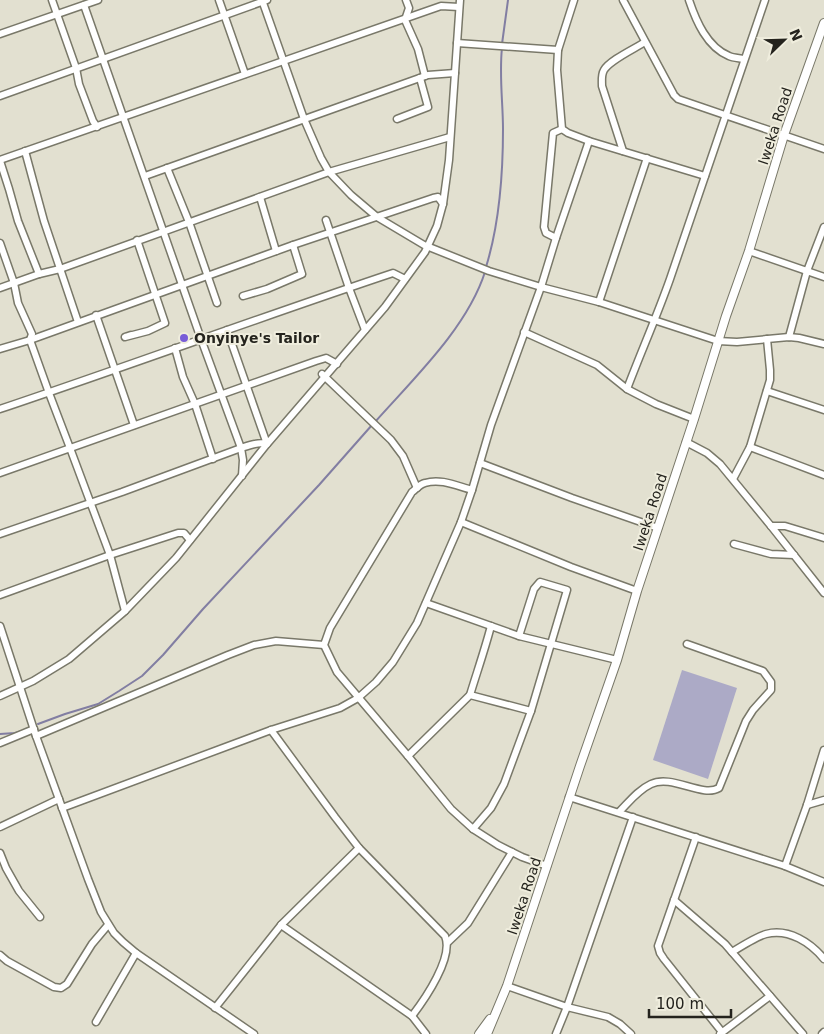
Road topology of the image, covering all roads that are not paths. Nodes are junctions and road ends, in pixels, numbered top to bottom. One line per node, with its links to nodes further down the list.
1 (52, 0): 13 (street)
2 (98, 0): 12 (street)
3 (219, 0): 14 (street)
4 (406, 0): 15 (street)
5 (574, 0): 20 (street)
6 (623, 0): 18 (street)
7 (689, 0): 22 (street)
8 (765, 0): 22 (street)
9 (264, 1): 14 (street); 23 (street)
10 (440, 3): 11 (street); 15 (street)
11 (460, 3): 19 (street)
12 (84, 5): 13 (street); 21 (street)
13 (56, 14): 17 (street); 24 (street)
14 (225, 15): 21 (street); 26 (street)
15 (405, 20): 23 (street); 27 (street)
16 (824, 23): 35 (main road, Iweka Road)
17 (0, 34)
18 (645, 42): 29 (street); 40 (street)
19 (457, 43): 20 (street); 25 (street)
20 (558, 50): 34 (street)
21 (103, 59): 24 (street); 30 (street)
22 (744, 59): 29 (street)
23 (283, 61): 26 (street); 32 (street)
24 (76, 68): 28 (street); 33 (street)
25 (455, 73): 27 (street); 36 (street)
26 (245, 74): 30 (street)
27 (423, 77): 31 (street); 32 (street)
28 (0, 96)
29 (726, 115): 35 (street); 46 (street)
30 (123, 118): 33 (street); 45 (street)
31 (397, 118)
32 (304, 120): 43 (street); 44 (street)
33 (97, 127): 39 (street)
34 (562, 129): 37 (street); 55 (street)
35 (784, 135): 38 (street); 60 (main road, Iweka Road)
36 (450, 137): 44 (street); 48 (street)
37 (590, 141): 40 (street); 55 (street)
38 (824, 149)
39 (25, 151): 42 (street); 62 (street)
40 (624, 151): 41 (street)
41 (647, 158): 46 (street); 76 (street)
42 (0, 161): 64 (street)
43 (167, 168): 45 (street); 51 (street)
44 (329, 172): 47 (street); 49 (street)
45 (145, 176): 53 (street)
46 (705, 176): 78 (street)
47 (260, 197): 51 (street); 61 (street)
48 (443, 204): 49 (street); 59 (street)
49 (377, 217): 54 (street); 59 (street)
50 (326, 220): 54 (street)
51 (189, 222): 53 (street); 65 (street)
52 (824, 227): 63 (street)
53 (164, 231): 56 (street); 69 (street)
54 (331, 232): 58 (street); 72 (street)
55 (556, 238): 70 (street)
56 (138, 240): 62 (street); 73 (street)
57 (0, 243): 68 (street)
58 (293, 245): 61 (street); 74 (street)
59 (428, 246): 67 (street); 70 (street)
60 (749, 251): 63 (street); 88 (main road, Iweka Road)
61 (276, 252): 65 (street)
62 (60, 268): 64 (street); 79 (street)
63 (807, 271): 66 (street); 84 (street)
64 (39, 274): 68 (street)
65 (207, 276): 69 (street); 75 (street)
66 (824, 277)
67 (405, 279): 72 (street); 81 (street)
68 (14, 283): 71 (street); 87 (street)
69 (183, 284): 73 (street); 85 (street)
70 (541, 287): 76 (street); 82 (street)
71 (0, 288)
72 (349, 288): 80 (street); 81 (street)
73 (156, 294): 77 (street); 83 (street)
74 (243, 296)
75 (218, 302)
76 (599, 302): 78 (street)
77 (96, 316): 79 (street); 93 (street)
78 (655, 321): 88 (street); 96 (street)
79 (78, 322): 87 (street)
80 (228, 330): 85 (street); 95 (street)
81 (365, 330): 92 (street)
82 (524, 332): 96 (street); 111 (street)
83 (131, 335)
84 (789, 337): 86 (street); 89 (street)
85 (201, 339): 90 (street); 99 (street)
86 (767, 339): 88 (street); 97 (street)
87 (30, 340): 91 (street); 98 (street)
88 (718, 341): 103 (main road, Iweka Road)
89 (824, 344)
90 (175, 348): 93 (street); 100 (street)
91 (0, 349)
92 (337, 364): 94 (street); 95 (street)
93 (114, 370): 98 (street); 104 (street)
94 (323, 376): 106 (street); 116 (street)
95 (247, 386): 99 (street); 106 (street)
96 (628, 389): 103 (street)
97 (767, 390): 102 (street); 107 (street)
98 (49, 394): 101 (street); 108 (street)
99 (221, 395): 100 (street); 109 (street)
100 (195, 404): 104 (street); 110 (street)
101 (0, 409)
102 (824, 410)
103 (694, 420): 105 (main road, Iweka Road)
104 (134, 425): 108 (street)
105 (686, 442): 115 (street); 121 (main road, Iweka Road)
106 (267, 444): 109 (street); 114 (street)
107 (750, 447): 113 (street); 115 (street)
108 (70, 448): 112 (street); 118 (street)
109 (241, 448): 110 (street); 114 (street)
110 (213, 459): 118 (street)
111 (480, 463): 117 (street); 121 (street)
112 (0, 473)
113 (824, 475)
114 (242, 477): 124 (street)
115 (733, 479): 120 (street)
116 (417, 488): 117 (street); 138 (street)
117 (472, 490): 119 (street)
118 (91, 502): 122 (street); 126 (street)
119 (461, 522): 128 (street); 131 (street)
120 (771, 526): 123 (street); 127 (street)
121 (658, 528): 128 (main road, Iweka Road)
122 (0, 534)
123 (824, 538)
124 (190, 540): 126 (street); 132 (street)
125 (734, 544): 127 (street)
126 (110, 555): 130 (street); 132 (street)
127 (794, 555): 129 (street)
128 (638, 591): 139 (main road, Iweka Road)
129 (824, 593)
130 (0, 595)
131 (426, 603): 134 (street); 143 (street)
132 (125, 611): 140 (street)
133 (0, 626): 140 (street)
134 (491, 626): 135 (street); 141 (street)
135 (519, 636): 136 (street); 136 (street)
136 (551, 643): 139 (street); 144 (street)
137 (688, 644): 155 (street)
138 (324, 645): 143 (street); 146 (street)
139 (617, 660): 150 (main road, Iweka Road)
140 (20, 687): 142 (street); 146 (street)
141 (470, 695): 144 (street); 149 (street)
142 (0, 696)
143 (358, 698): 145 (street); 149 (street)
144 (531, 711): 158 (street)
145 (271, 730): 154 (street); 160 (street)
146 (35, 732): 147 (street); 151 (street)
147 (0, 743)
148 (824, 750): 153 (street)
149 (408, 756): 158 (street)
150 (569, 797): 155 (street); 163 (main road, Iweka Road)
151 (59, 800): 154 (street); 157 (street)
152 (824, 800): 153 (street)
153 (807, 805): 164 (street)
154 (62, 808): 168 (street)
155 (619, 812): 156 (street)
156 (633, 817): 159 (street); 178 (street)
157 (0, 827)
158 (473, 829): 161 (street)
159 (696, 837): 164 (street); 166 (street)
160 (360, 848): 169 (street); 170 (street)
161 (512, 852): 163 (street); 170 (street)
162 (0, 853): 167 (street)
163 (546, 866): 175 (main road, Iweka Road)
164 (785, 866): 165 (street)
165 (824, 882)
166 (674, 900): 171 (street); 182 (street)
167 (40, 917)
168 (108, 925): 172 (street); 173 (street)
169 (281, 925): 179 (street); 180 (street)
170 (448, 942): 180 (street)
171 (732, 952): 174 (street); 176 (street)
172 (136, 953): 179 (street); 181 (street)
173 (0, 955)
174 (824, 960)
175 (507, 986): 177 (main road, Iweka Road); 178 (street)
176 (770, 996): 182 (street); 189 (street)
177 (498, 1007): 185 (main road); 186 (main road)
178 (567, 1007): 187 (street); 188 (street)
179 (216, 1008): 183 (street)
180 (412, 1016): 184 (street)
181 (96, 1022)
182 (721, 1033)
183 (254, 1034)
184 (426, 1034)
185 (479, 1034)
186 (487, 1034)
187 (556, 1034)
188 (631, 1034)
189 (803, 1034)

